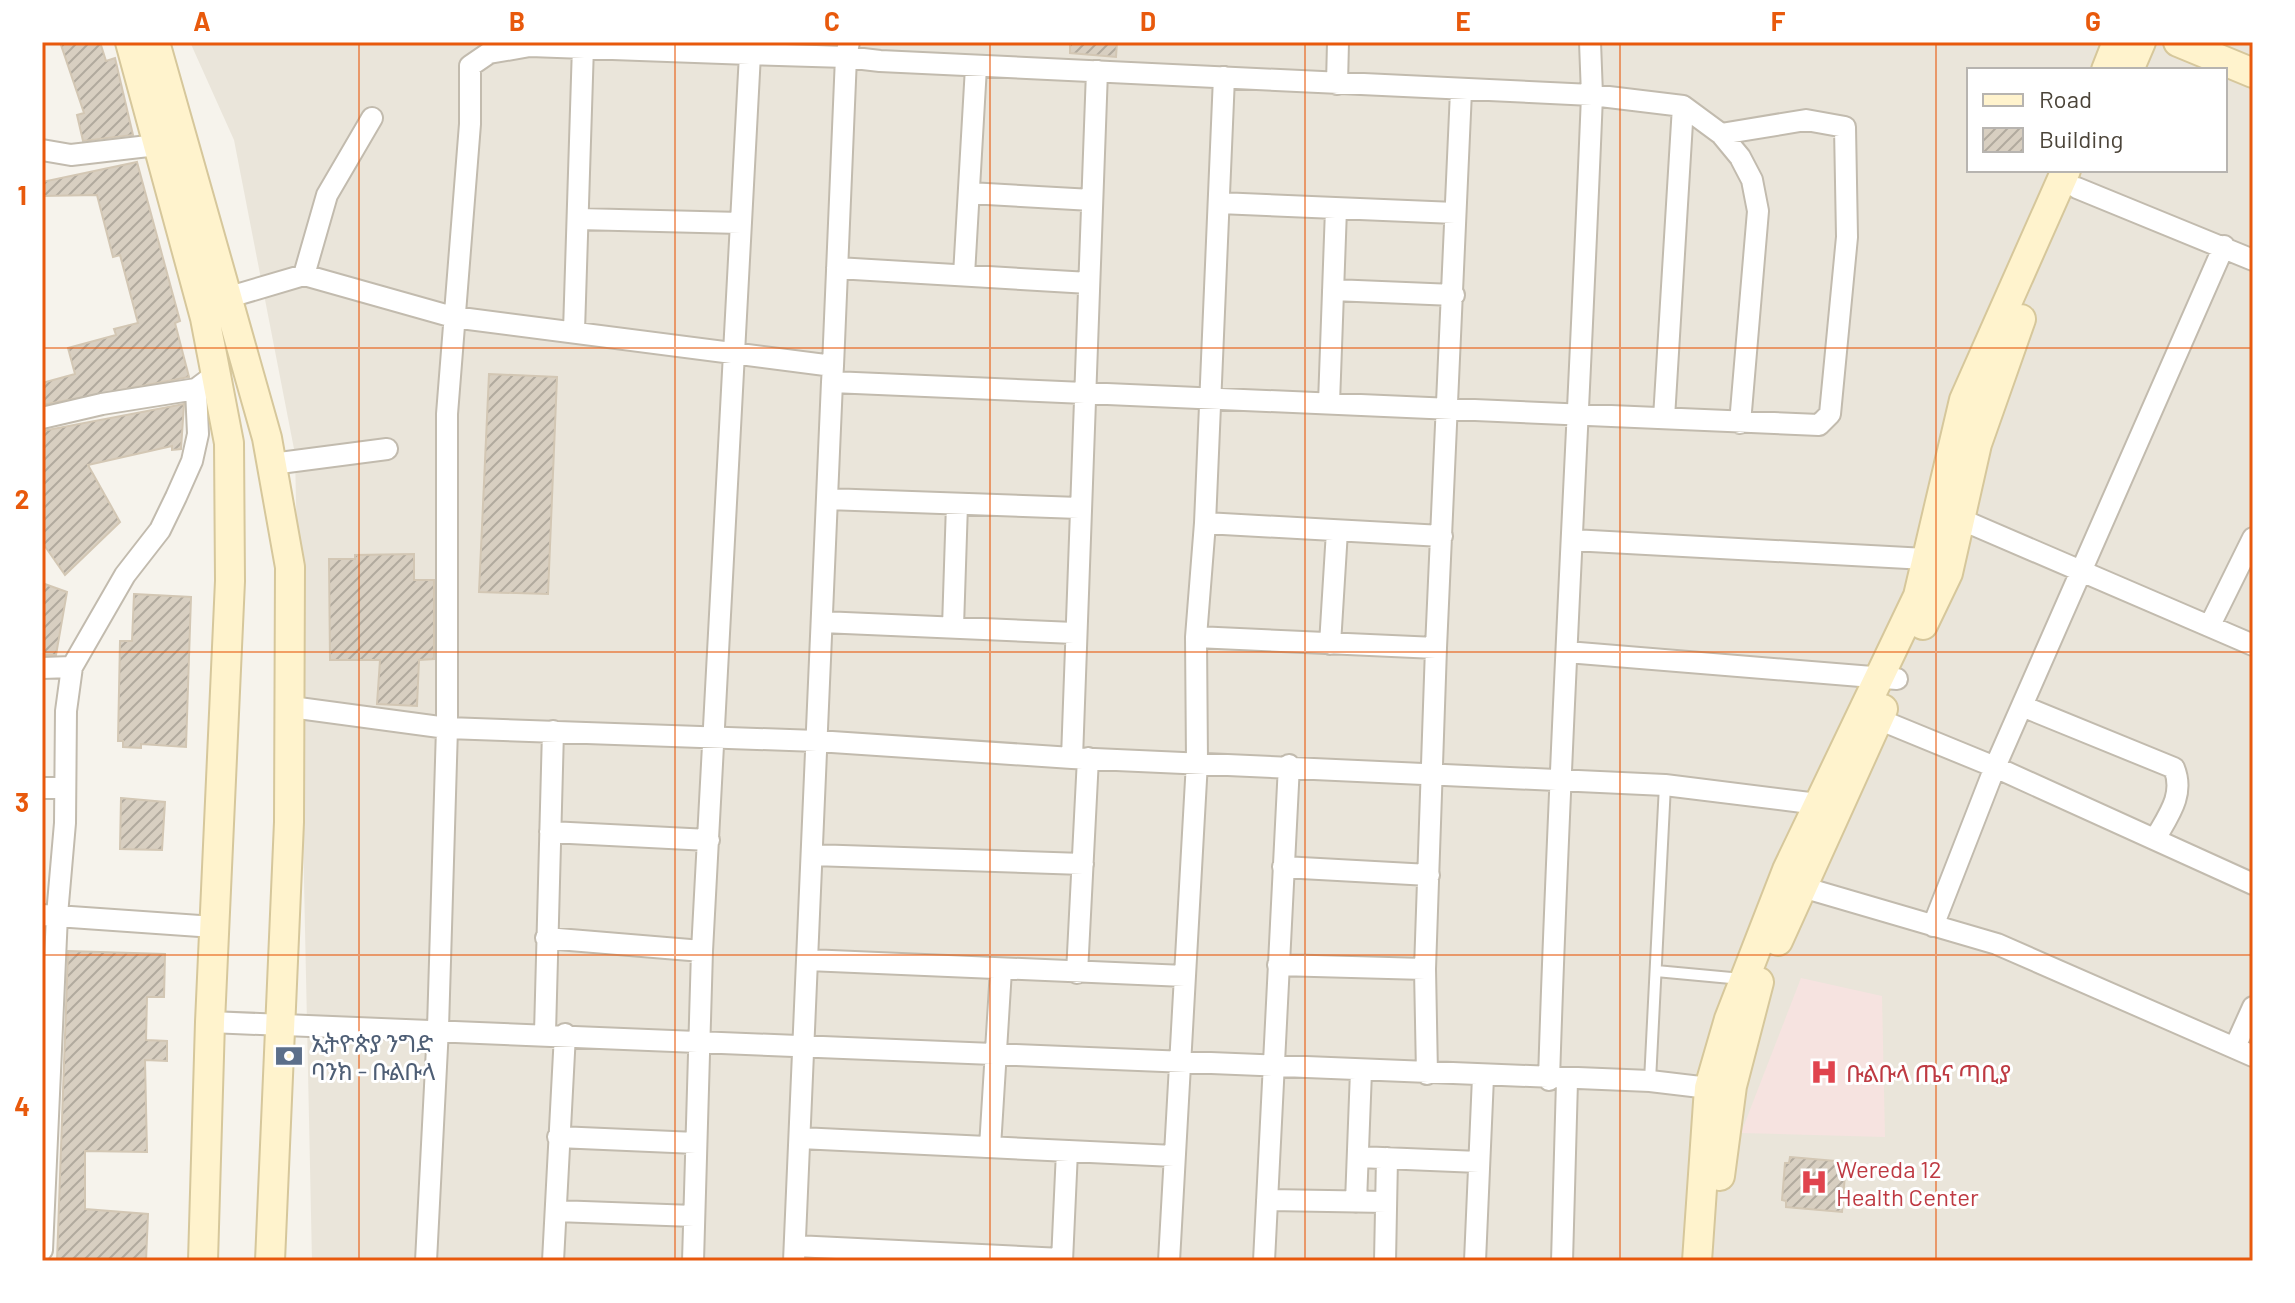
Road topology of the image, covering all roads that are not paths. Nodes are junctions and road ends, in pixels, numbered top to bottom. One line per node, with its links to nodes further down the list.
1 (130, 42): 23 (main road)
2 (155, 42): 41 (main road)
3 (1338, 42): 17 (street)
4 (1590, 42): 19 (street)
5 (2117, 42): 12 (main road)
6 (2141, 42): 13 (main road)
7 (2178, 42): 15 (main road)
8 (583, 46): 10 (street); 31 (street); 42 (street)
9 (847, 50): 10 (street); 11 (street); 35 (street)
10 (750, 54): 32 (street)
11 (976, 67): 14 (street); 26 (street)
12 (2107, 68)
13 (2130, 68)
14 (1097, 71): 16 (street); 27 (street)
15 (2253, 73)
16 (1224, 77): 17 (street); 28 (street)
17 (1337, 84): 18 (street)
18 (1461, 91): 19 (street); 30 (street)
19 (1592, 95): 20 (street); 51 (street)
20 (1683, 106): 22 (street); 53 (street)
21 (372, 118): 36 (street)
22 (1721, 134): 54 (street); 54 (street)
23 (157, 145): 24 (street); 46 (main road)
24 (42, 150)
25 (2076, 176): 33 (street); 60 (main road); 66 (main road)
26 (969, 193): 27 (street); 37 (street)
27 (1092, 200): 38 (street)
28 (1219, 203): 29 (street); 48 (street)
29 (1336, 209): 30 (street); 39 (street)
30 (1455, 213): 40 (street)
31 (578, 219): 32 (street); 43 (street)
32 (741, 223): 44 (street)
33 (2224, 246): 34 (street); 67 (street)
34 (2253, 260)
35 (837, 268): 37 (street); 45 (street)
36 (304, 275): 41 (street); 42 (street)
37 (964, 275): 38 (street)
38 (1089, 283): 47 (street)
39 (1333, 290): 40 (street); 49 (street)
40 (1454, 295): 50 (street)
41 (226, 298): 56 (main road)
42 (453, 317): 43 (street); 83 (street)
43 (574, 331): 44 (street)
44 (735, 354): 45 (street); 85 (street)
45 (833, 374): 47 (street); 57 (street)
46 (206, 381): 52 (street); 77 (street); 108 (main road)
47 (1083, 394): 48 (street); 59 (street)
48 (1210, 399): 49 (street); 61 (street)
49 (1329, 403): 50 (street)
50 (1448, 409): 51 (street); 63 (street)
51 (1579, 414): 53 (street); 65 (street)
52 (42, 418)
53 (1664, 418): 54 (street)
54 (1740, 423)
55 (387, 449): 56 (street)
56 (272, 464): 81 (main road)
57 (827, 499): 58 (street); 68 (street)
58 (957, 504): 59 (street); 70 (street)
59 (1079, 508): 71 (street)
60 (1960, 519): 67 (street); 79 (main road)
61 (1205, 523): 62 (street); 72 (street)
62 (1337, 531): 63 (street); 73 (street)
63 (1442, 536): 75 (street)
64 (2253, 538): 69 (street)
65 (1572, 540): 66 (street); 76 (street)
66 (1926, 559): 79 (main road)
67 (2082, 572): 69 (street); 80 (street)
68 (822, 622): 70 (street); 86 (street)
69 (2210, 625): 74 (street)
70 (953, 627): 71 (street)
71 (1074, 633): 87 (street)
72 (1196, 637): 73 (street); 88 (street)
73 (1330, 644): 75 (street)
74 (2253, 645)
75 (1436, 648): 91 (street)
76 (1567, 652): 79 (street); 92 (street)
77 (72, 667): 78 (street); 95 (street)
78 (42, 668)
79 (1888, 678): 82 (main road); 96 (main road)
80 (2022, 706): 90 (street); 98 (street)
81 (291, 707): 83 (street); 121 (main road)
82 (1878, 719): 90 (street); 105 (main road)
83 (447, 728): 84 (street); 122 (street)
84 (553, 731): 85 (street); 97 (street)
85 (713, 739): 86 (street); 99 (street)
86 (817, 741): 87 (street); 100 (street)
87 (1080, 758): 88 (street); 101 (street)
88 (1197, 762): 89 (street); 117 (street)
89 (1289, 765): 91 (street); 102 (street)
90 (1995, 767): 98 (street); 107 (street)
91 (1434, 775): 92 (street); 103 (street)
92 (1558, 782): 93 (street); 133 (street)
93 (1665, 785): 96 (street); 115 (lane)
94 (42, 788): 95 (street)
95 (65, 788): 106 (street)
96 (1818, 804): 118 (main road)
97 (550, 832): 99 (street); 109 (street)
98 (2155, 839): 104 (street)
99 (709, 840): 110 (street)
100 (812, 855): 101 (street); 111 (street)
101 (1083, 864): 116 (street)
102 (1283, 867): 103 (street); 112 (street)
103 (1429, 875): 113 (street)
104 (2253, 884)
105 (1802, 887): 107 (street); 165 (main road)
106 (49, 915): 108 (street); 145 (street)
107 (1933, 926): 126 (street)
108 (214, 927): 120 (main road)
109 (546, 938): 110 (street); 123 (street)
110 (702, 951): 124 (street)
111 (808, 960): 114 (street); 125 (street)
112 (1278, 965): 113 (street); 129 (street)
113 (1425, 969): 131 (street)
114 (1001, 970): 116 (street); 127 (street)
115 (1656, 971): 118 (lane); 134 (lane)
116 (1077, 973): 117 (street)
117 (1185, 976): 128 (street)
118 (1744, 980): 135 (main road)
119 (2253, 1007): 126 (street)
120 (210, 1022): 121 (street); 154 (main road)
121 (279, 1026): 122 (street); 155 (main road)
122 (438, 1028): 123 (street); 156 (street)
123 (555, 1034): 124 (street); 136 (street)
124 (701, 1041): 125 (street); 138 (street)
125 (804, 1045): 127 (street); 137 (street)
126 (2244, 1051)
127 (994, 1054): 128 (street); 139 (street)
128 (1178, 1063): 129 (street); 141 (street)
129 (1272, 1067): 130 (street); 146 (street)
130 (1361, 1071): 131 (street); 142 (street)
131 (1427, 1074): 132 (street)
132 (1483, 1077): 133 (street); 144 (street)
133 (1558, 1080): 134 (street); 163 (street)
134 (1650, 1081): 135 (street)
135 (1709, 1088): 164 (main road)
136 (558, 1137): 138 (street); 149 (street)
137 (800, 1138): 139 (street); 152 (street)
138 (696, 1143): 150 (street)
139 (990, 1147): 140 (street)
140 (1067, 1151): 141 (street); 153 (street)
141 (1174, 1156): 159 (street)
142 (1358, 1157): 143 (street); 147 (street)
143 (1387, 1158): 144 (street); 148 (street)
144 (1479, 1162): 162 (street)
145 (44, 1170): 151 (street)
146 (1267, 1200): 147 (street); 160 (street)
147 (1356, 1202): 148 (street)
148 (1386, 1202): 161 (street)
149 (556, 1211): 150 (street); 157 (street)
150 (694, 1216): 158 (street)
151 (42, 1250)
152 (795, 1254): 153 (street)
153 (1062, 1260)
154 (203, 1261)
155 (270, 1261)
156 (426, 1261)
157 (553, 1261)
158 (693, 1261)
159 (1169, 1261)
160 (1264, 1261)
161 (1385, 1261)
162 (1475, 1261)
163 (1562, 1261)
164 (1697, 1261)
165 (1714, 1261)

